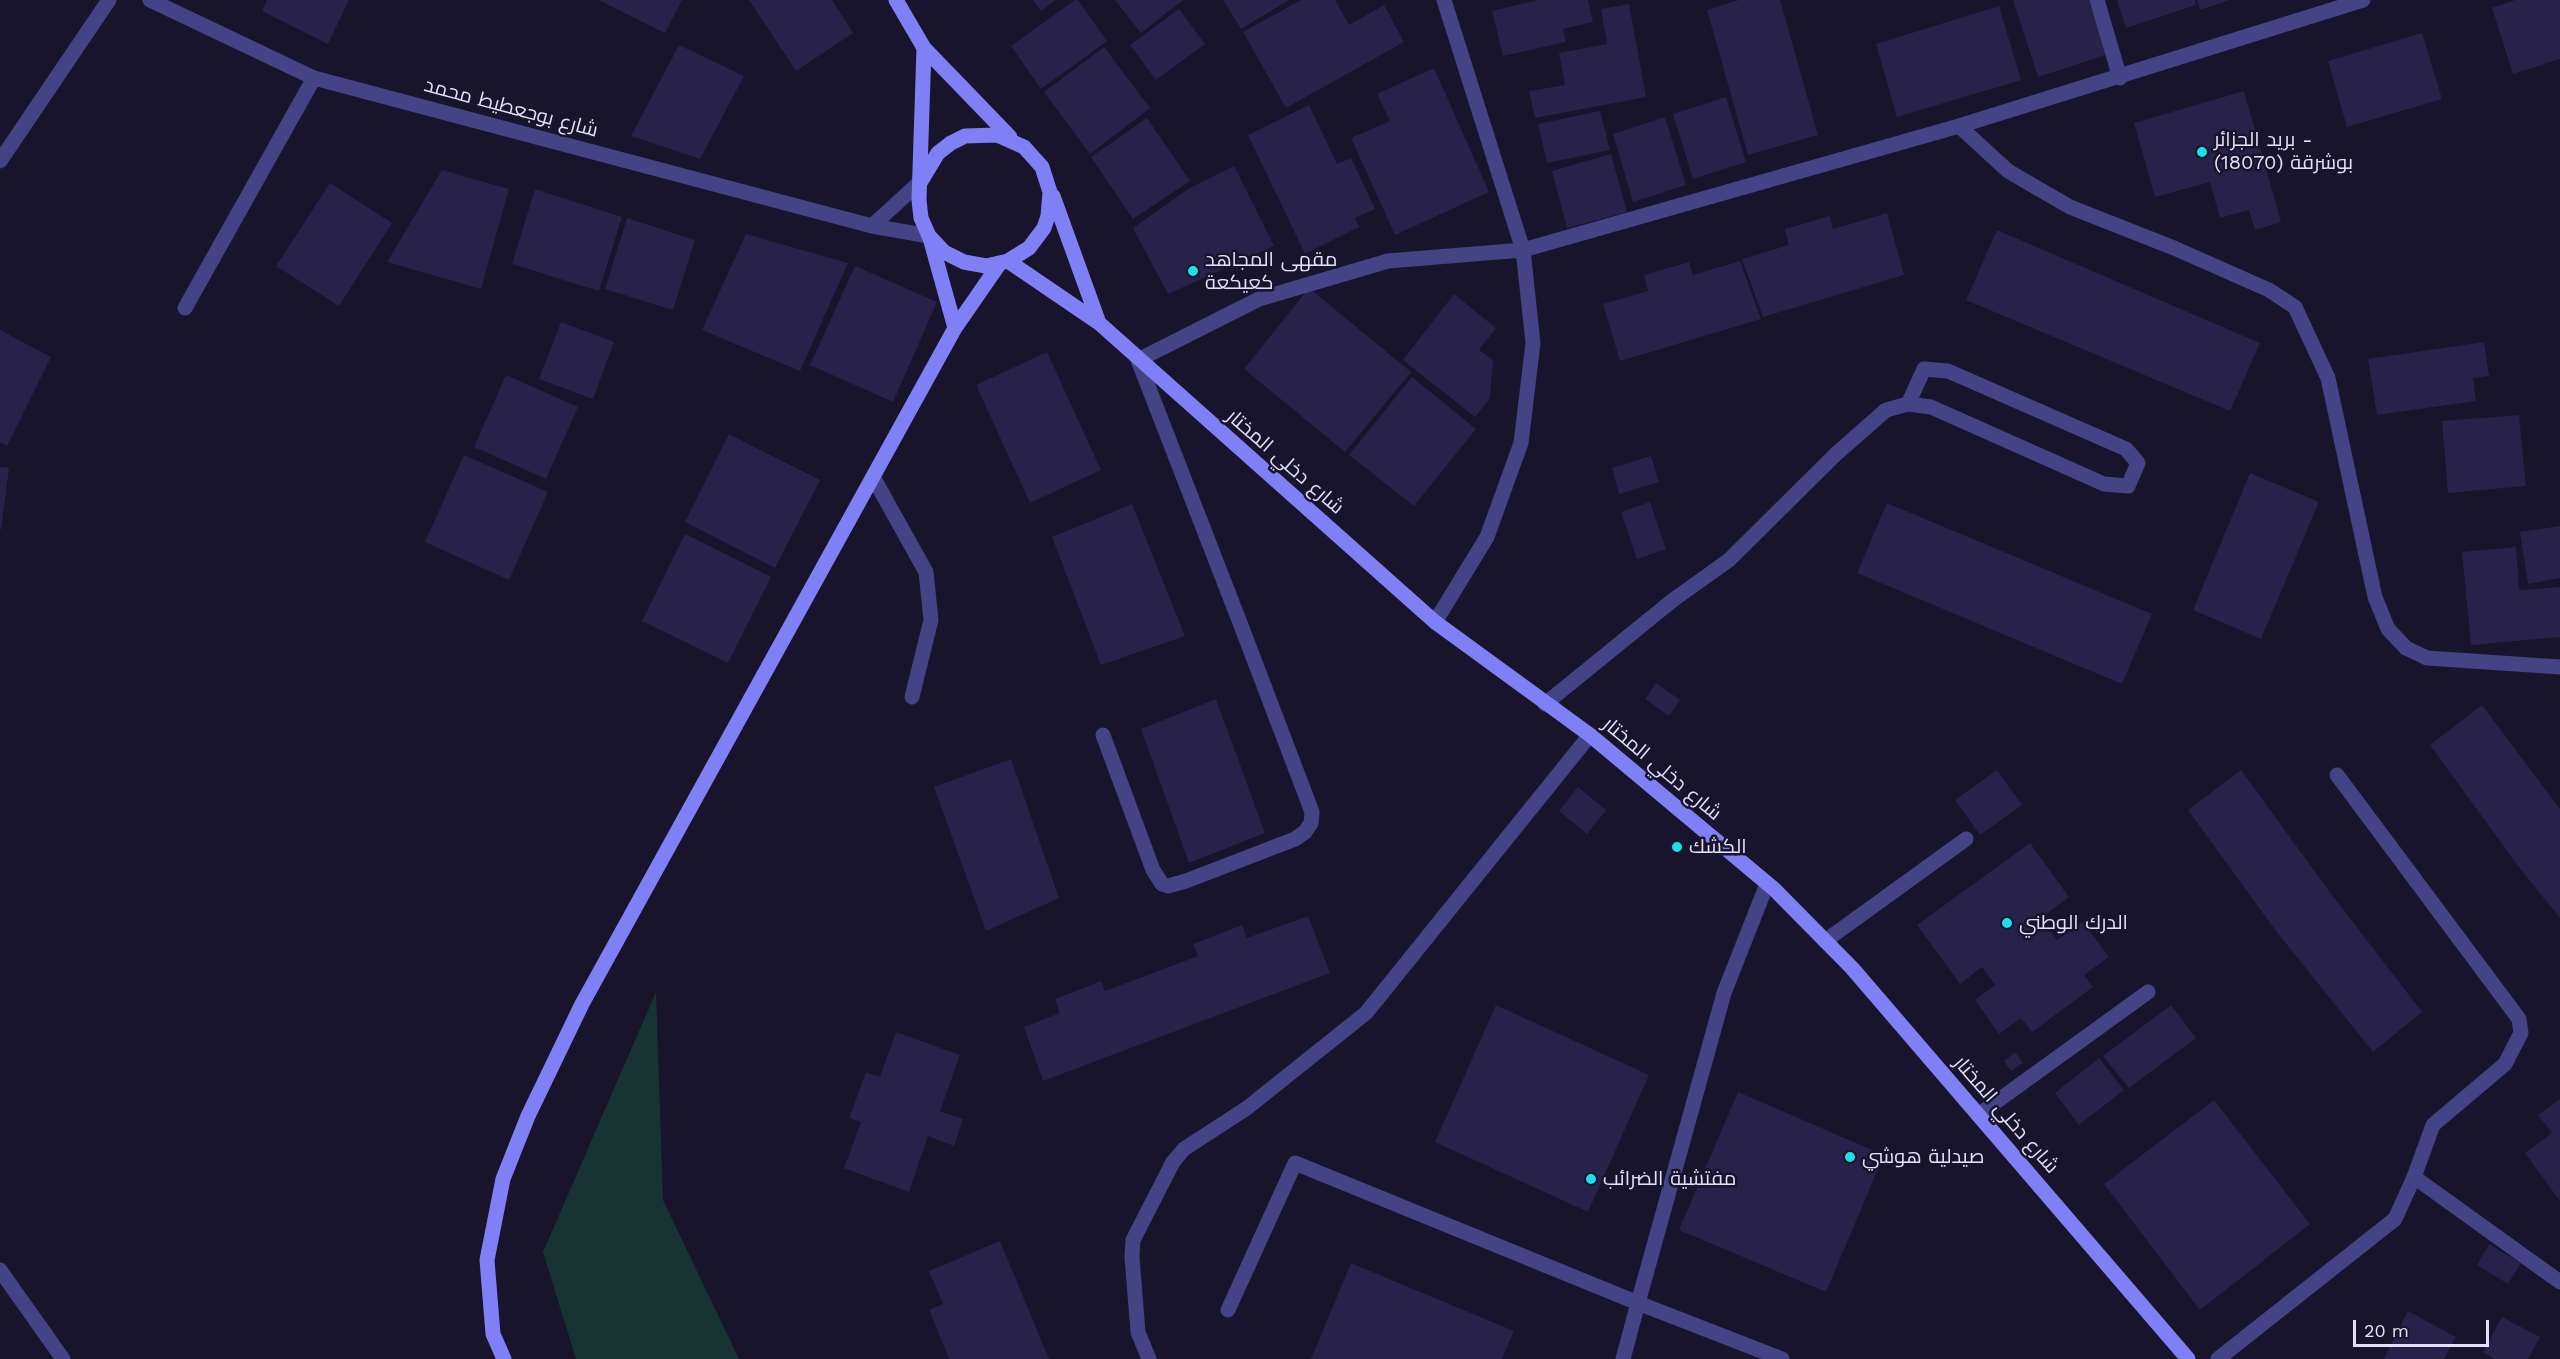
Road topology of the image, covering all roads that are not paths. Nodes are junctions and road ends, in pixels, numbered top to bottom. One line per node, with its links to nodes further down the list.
1 (110, 0): 12 (street)
2 (150, 0): 8 (street, شارع بوجعطيط محمد)
3 (896, 0): 7 (main road)
4 (1444, 0): 17 (street)
5 (2097, 0): 9 (street)
6 (2364, 0): 9 (street)
7 (924, 48): 11 (main road); 14 (main road)
8 (314, 78): 15 (street, شارع بوجعطيط محمد); 19 (street)
9 (2121, 78): 10 (street)
10 (1959, 126): 17 (street); 26 (street)
11 (1012, 139): 13 (main road); 14 (main road)
12 (0, 161)
13 (1047, 179): 18 (main road); 20 (main road)
14 (921, 181): 15 (street); 16 (main road)
15 (872, 226): 16 (street, شارع بوجعطيط محمد)
16 (929, 236): 18 (main road); 21 (main road)
17 (1523, 250): 22 (street); 25 (street)
18 (1004, 262): 20 (main road, شارع دخلي المختار); 21 (main road)
19 (185, 308)
20 (1099, 323): 22 (main road, شارع دخلي المختار)
21 (955, 328): 24 (main road)
22 (1138, 360): 25 (main road, شارع دخلي المختار); 29 (street)
23 (1908, 404): 23 (street); 28 (street)
24 (873, 477): 27 (street); 43 (main road)
25 (1436, 622): 28 (main road, شارع دخلي المختار)
26 (2560, 667)
27 (912, 697)
28 (1545, 704): 30 (main road, شارع دخلي المختار)
29 (1103, 735)
30 (1590, 735): 33 (main road, شارع دخلي المختار); 44 (street)
31 (2337, 775): 37 (street)
32 (1966, 839): 34 (street)
33 (1767, 884): 34 (main road, شارع دخلي المختار); 40 (street)
34 (1825, 941): 36 (main road, شارع دخلي المختار)
35 (2148, 992): 36 (street)
36 (1978, 1115): 47 (main road, شارع دخلي المختار)
37 (2414, 1177): 39 (street); 48 (street)
38 (0, 1270): 42 (street)
39 (2560, 1282)
40 (1638, 1303): 41 (street); 45 (street); 46 (street)
41 (1228, 1310)
42 (63, 1359)
43 (504, 1359)
44 (1149, 1359)
45 (1623, 1359)
46 (1782, 1359)
47 (2188, 1359)
48 (2218, 1359)

